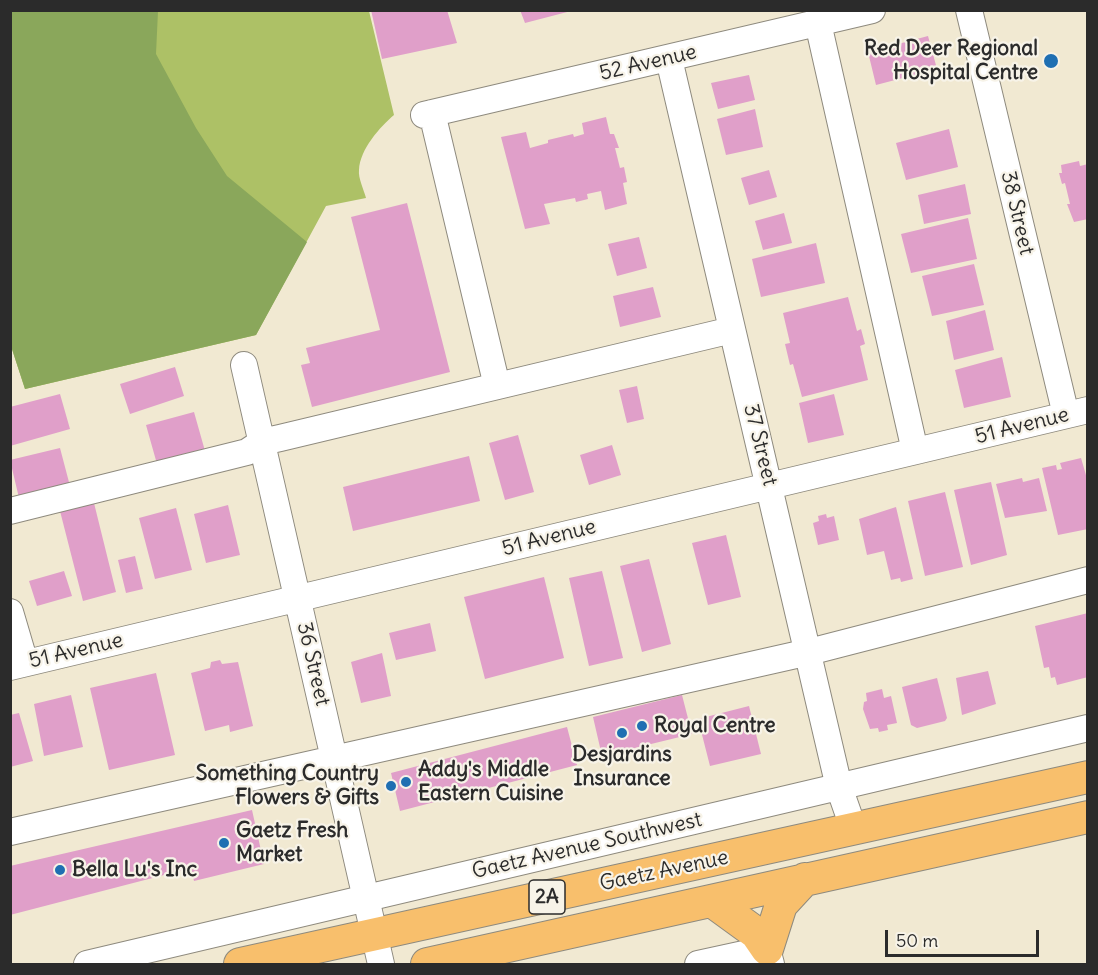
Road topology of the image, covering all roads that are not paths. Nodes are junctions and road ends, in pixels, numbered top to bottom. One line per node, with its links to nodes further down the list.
1 (872, 10): 3 (street, 52 Avenue)
2 (969, 10): 8 (street, 38 Street)
3 (818, 23): 4 (street, 52 Avenue); 10 (street)
4 (669, 59): 5 (street, 37 Street); 7 (street, 52 Avenue)
5 (732, 330): 7 (street); 11 (street, 37 Street)
6 (244, 364): 9 (street, 36 Street)
7 (497, 386): 9 (street)
8 (1077, 412): 10 (street, 51 Avenue)
9 (262, 442): 12 (street); 14 (street, 36 Street)
10 (915, 452): 11 (street, 51 Avenue)
11 (770, 486): 14 (street, 51 Avenue); 16 (street, 37 Street)
12 (10, 511)
13 (1088, 580): 16 (street)
14 (298, 599): 17 (street, 51 Avenue); 19 (street, 36 Street)
15 (10, 612): 17 (street)
16 (809, 651): 19 (street); 21 (street, 37 Street)
17 (18, 665)
18 (1088, 728): 21 (street, Gaetz Avenue Southwest)
19 (335, 759): 24 (street); 26 (street, 36 Street)
20 (1088, 777): 23 (main road, Gaetz Avenue / 2A)
21 (839, 787): 23 (street, 37 Street); 26 (street, Gaetz Avenue Southwest)
22 (1088, 817): 25 (main road, Gaetz Avenue / 2A)
23 (854, 830): 28 (main road, Gaetz Avenue / 2A)
24 (10, 832)
25 (805, 879): 27 (main road, Gaetz Avenue / 2A); 29 (main road)
26 (366, 899): 28 (street, 36 Street); 30 (street, Gaetz Avenue Southwest)
27 (712, 901): 29 (main road); 33 (main road, Gaetz Avenue / 2A)
28 (375, 934): 31 (main road, Gaetz Avenue / 2A); 32 (street, 36 Street)
29 (769, 957): 34 (street)
30 (87, 964)
31 (240, 964)
32 (381, 964)
33 (426, 964)
34 (698, 964)

